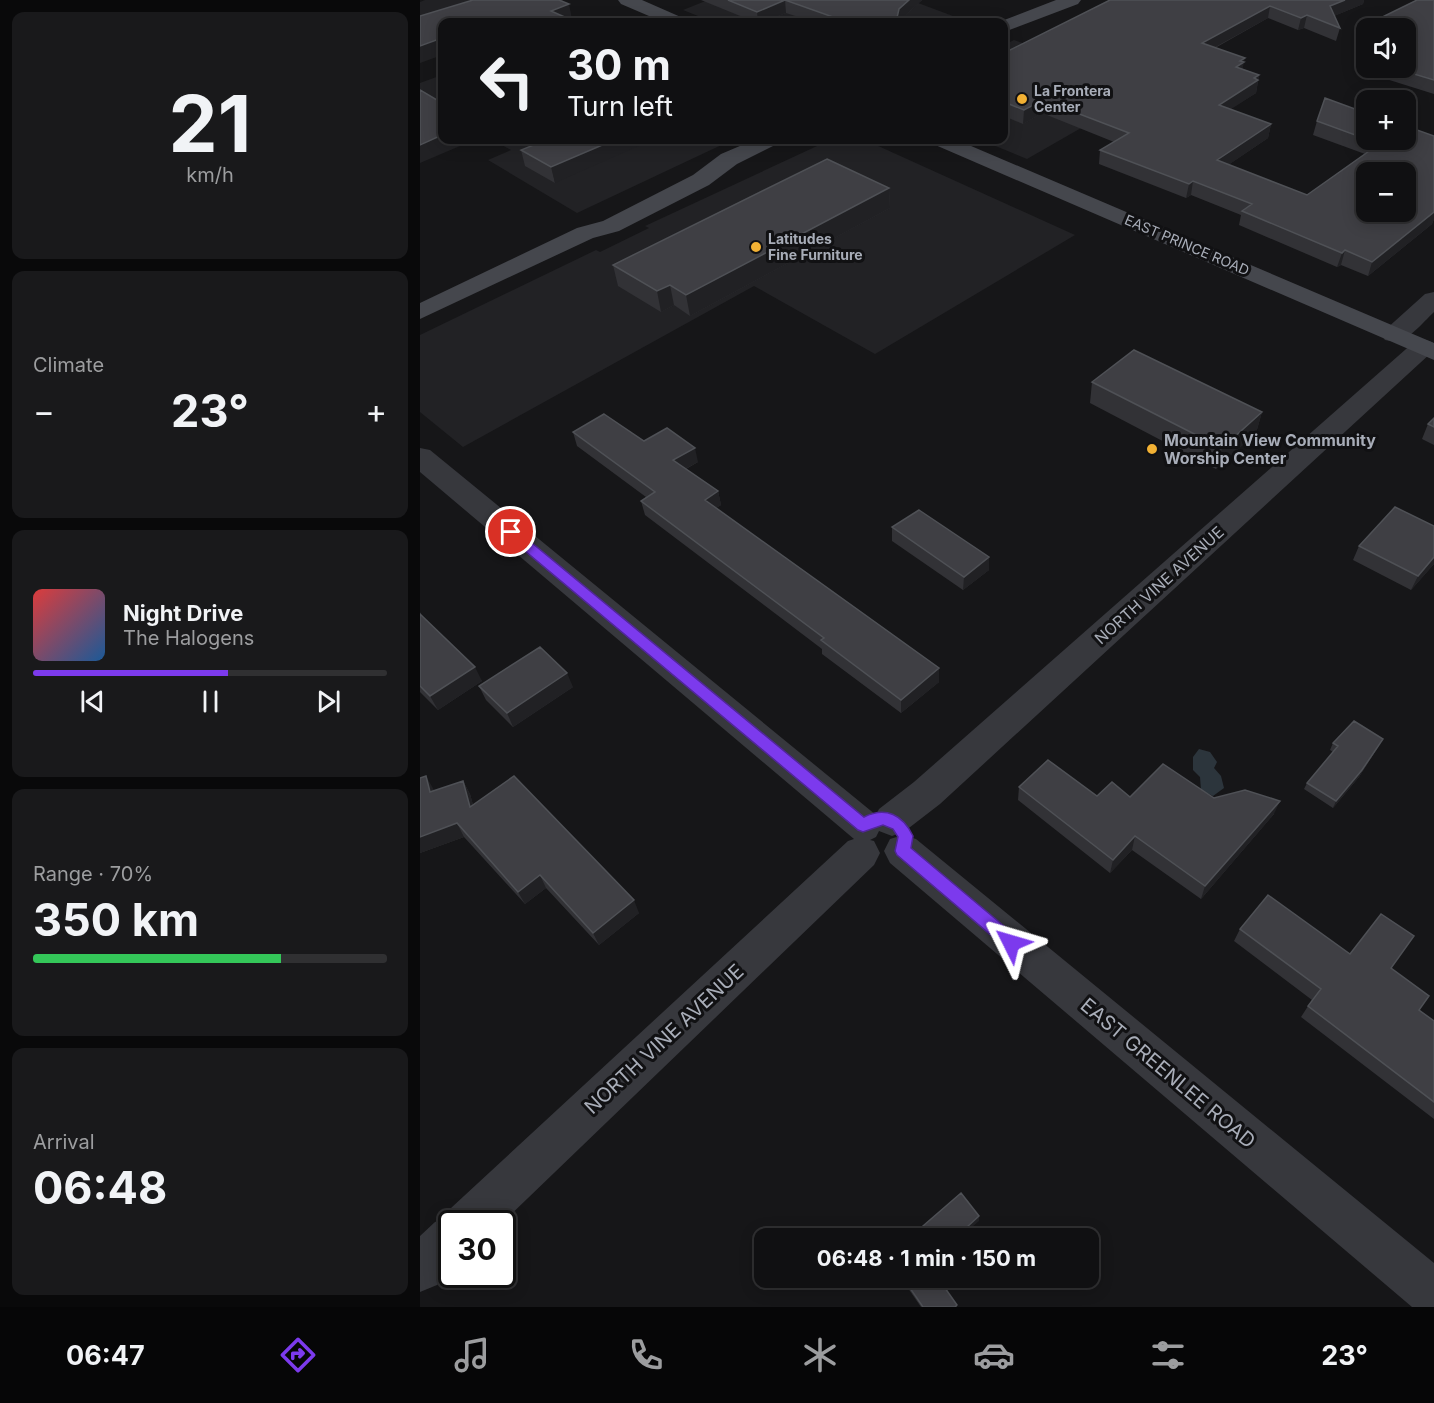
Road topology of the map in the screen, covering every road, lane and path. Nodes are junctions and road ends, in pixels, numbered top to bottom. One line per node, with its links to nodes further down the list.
1 (627, 0): 5 (main road)
2 (1047, 0): 4 (main road)
3 (1072, 0): 4 (main road)
4 (1025, 17): 6 (main road)
5 (668, 18)
6 (1008, 25)
7 (761, 144): 10 (main road)
8 (949, 144): 11 (main road, EAST PRINCE ROAD)
9 (1434, 299): 11 (street)
10 (420, 312)
11 (1394, 334): 12 (main road, EAST PRINCE ROAD)
12 (1429, 349): 14 (street, NORTH VINE AVENUE)
13 (420, 457): 14 (street, EAST GREENLEE ROAD)
14 (880, 837): 15 (street, NORTH VINE AVENUE); 18 (street, EAST GREENLEE ROAD)
15 (482, 1210)
16 (438, 1252): 17 (street)
17 (420, 1268)
18 (1434, 1294)

